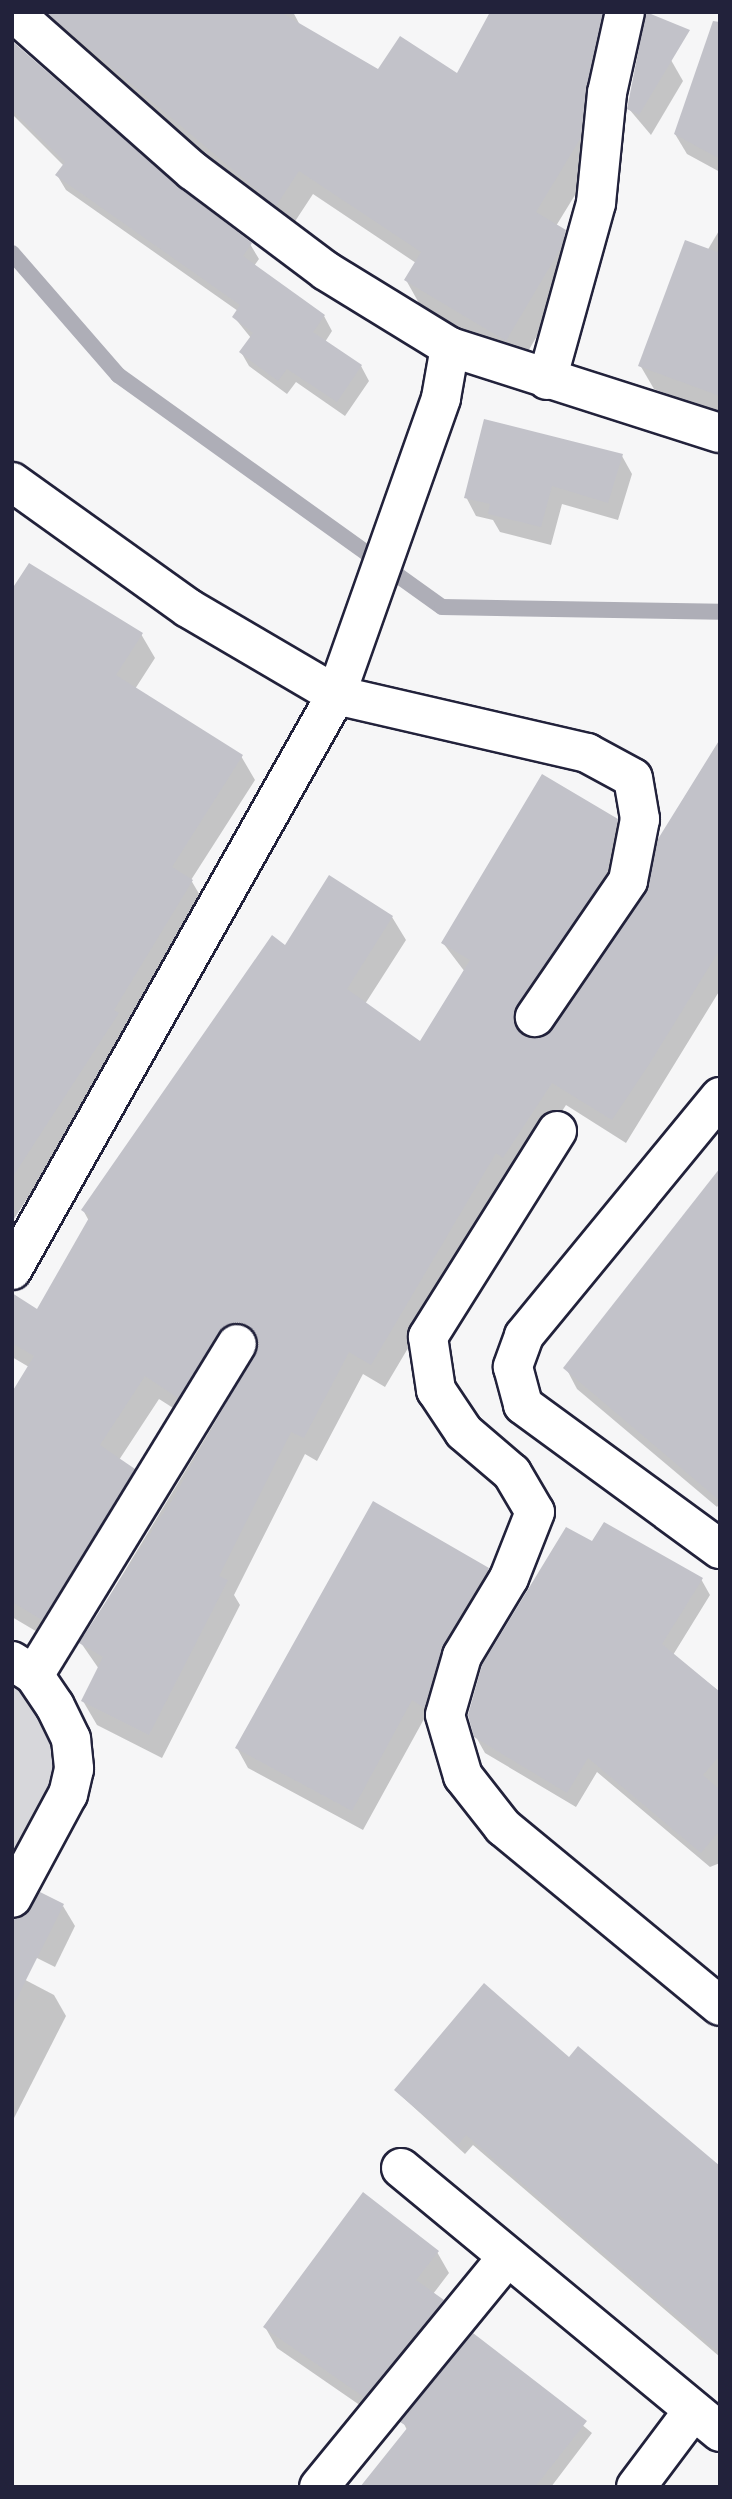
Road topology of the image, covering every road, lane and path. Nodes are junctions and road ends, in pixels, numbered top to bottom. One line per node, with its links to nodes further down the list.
1 (13, 12): 3 (street)
2 (625, 12): 4 (street)
3 (450, 347): 4 (street); 7 (street)
4 (547, 380): 5 (street)
5 (720, 433)
6 (13, 485): 7 (street)
7 (336, 695): 8 (street); 11 (street)
8 (535, 1017)
9 (720, 1097): 13 (street)
10 (557, 1131): 16 (street)
11 (12, 1270)
12 (237, 1344): 14 (street)
13 (720, 1549)
14 (23, 1668): 15 (street)
15 (12, 1898)
16 (720, 2006)
17 (401, 2168): 18 (street)
18 (507, 2257): 19 (street); 21 (street)
19 (707, 2422): 20 (street)
20 (638, 2486)
21 (319, 2487)

